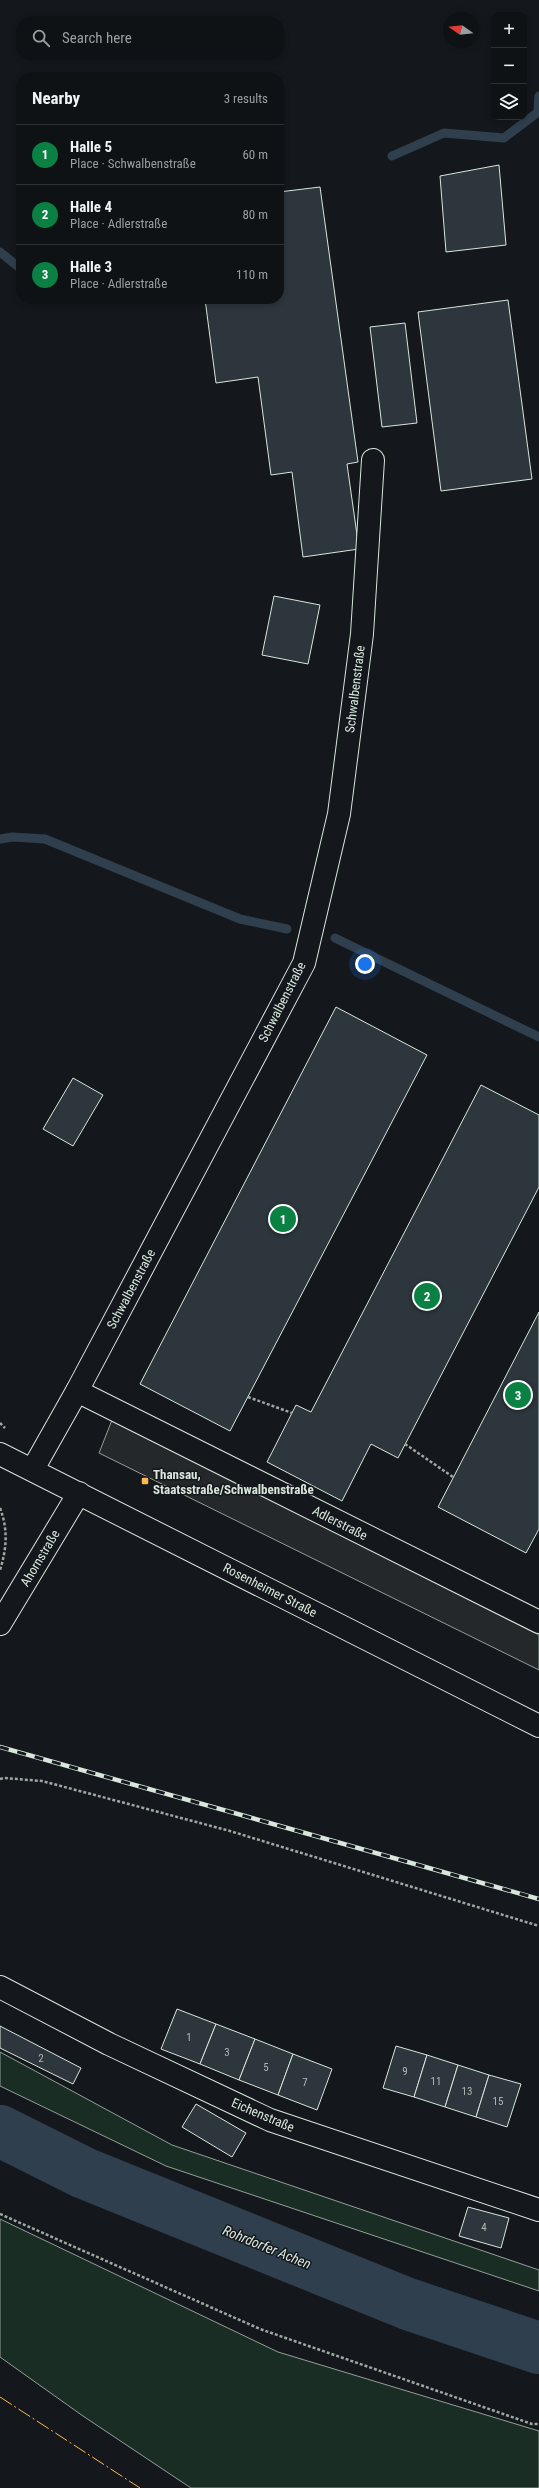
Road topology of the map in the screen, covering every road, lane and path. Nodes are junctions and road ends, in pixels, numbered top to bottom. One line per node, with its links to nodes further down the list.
1 (373, 460): 2 (street, Schwalbenstraße)
2 (77, 1391): 7 (street, Schwalbenstraße); 12 (street, Adlerstraße)
3 (248, 1397): 4 (path)
4 (292, 1413)
5 (405, 1444): 8 (path)
6 (0, 1454): 7 (street, Rosenheimer Straße)
7 (33, 1469): 9 (street, Rosenheimer Straße)
8 (453, 1477)
9 (79, 1493): 13 (street, Ahornstraße); 14 (street, Rosenheimer Straße)
10 (0, 1508): 11 (path)
11 (0, 1570)
12 (539, 1622)
13 (0, 1624)
14 (539, 1726)
15 (0, 1779): 16 (path)
16 (539, 1926)
17 (0, 1987): 18 (street, Eichenstraße)
18 (539, 2210)
19 (0, 2214): 20 (path)
20 (539, 2424)

